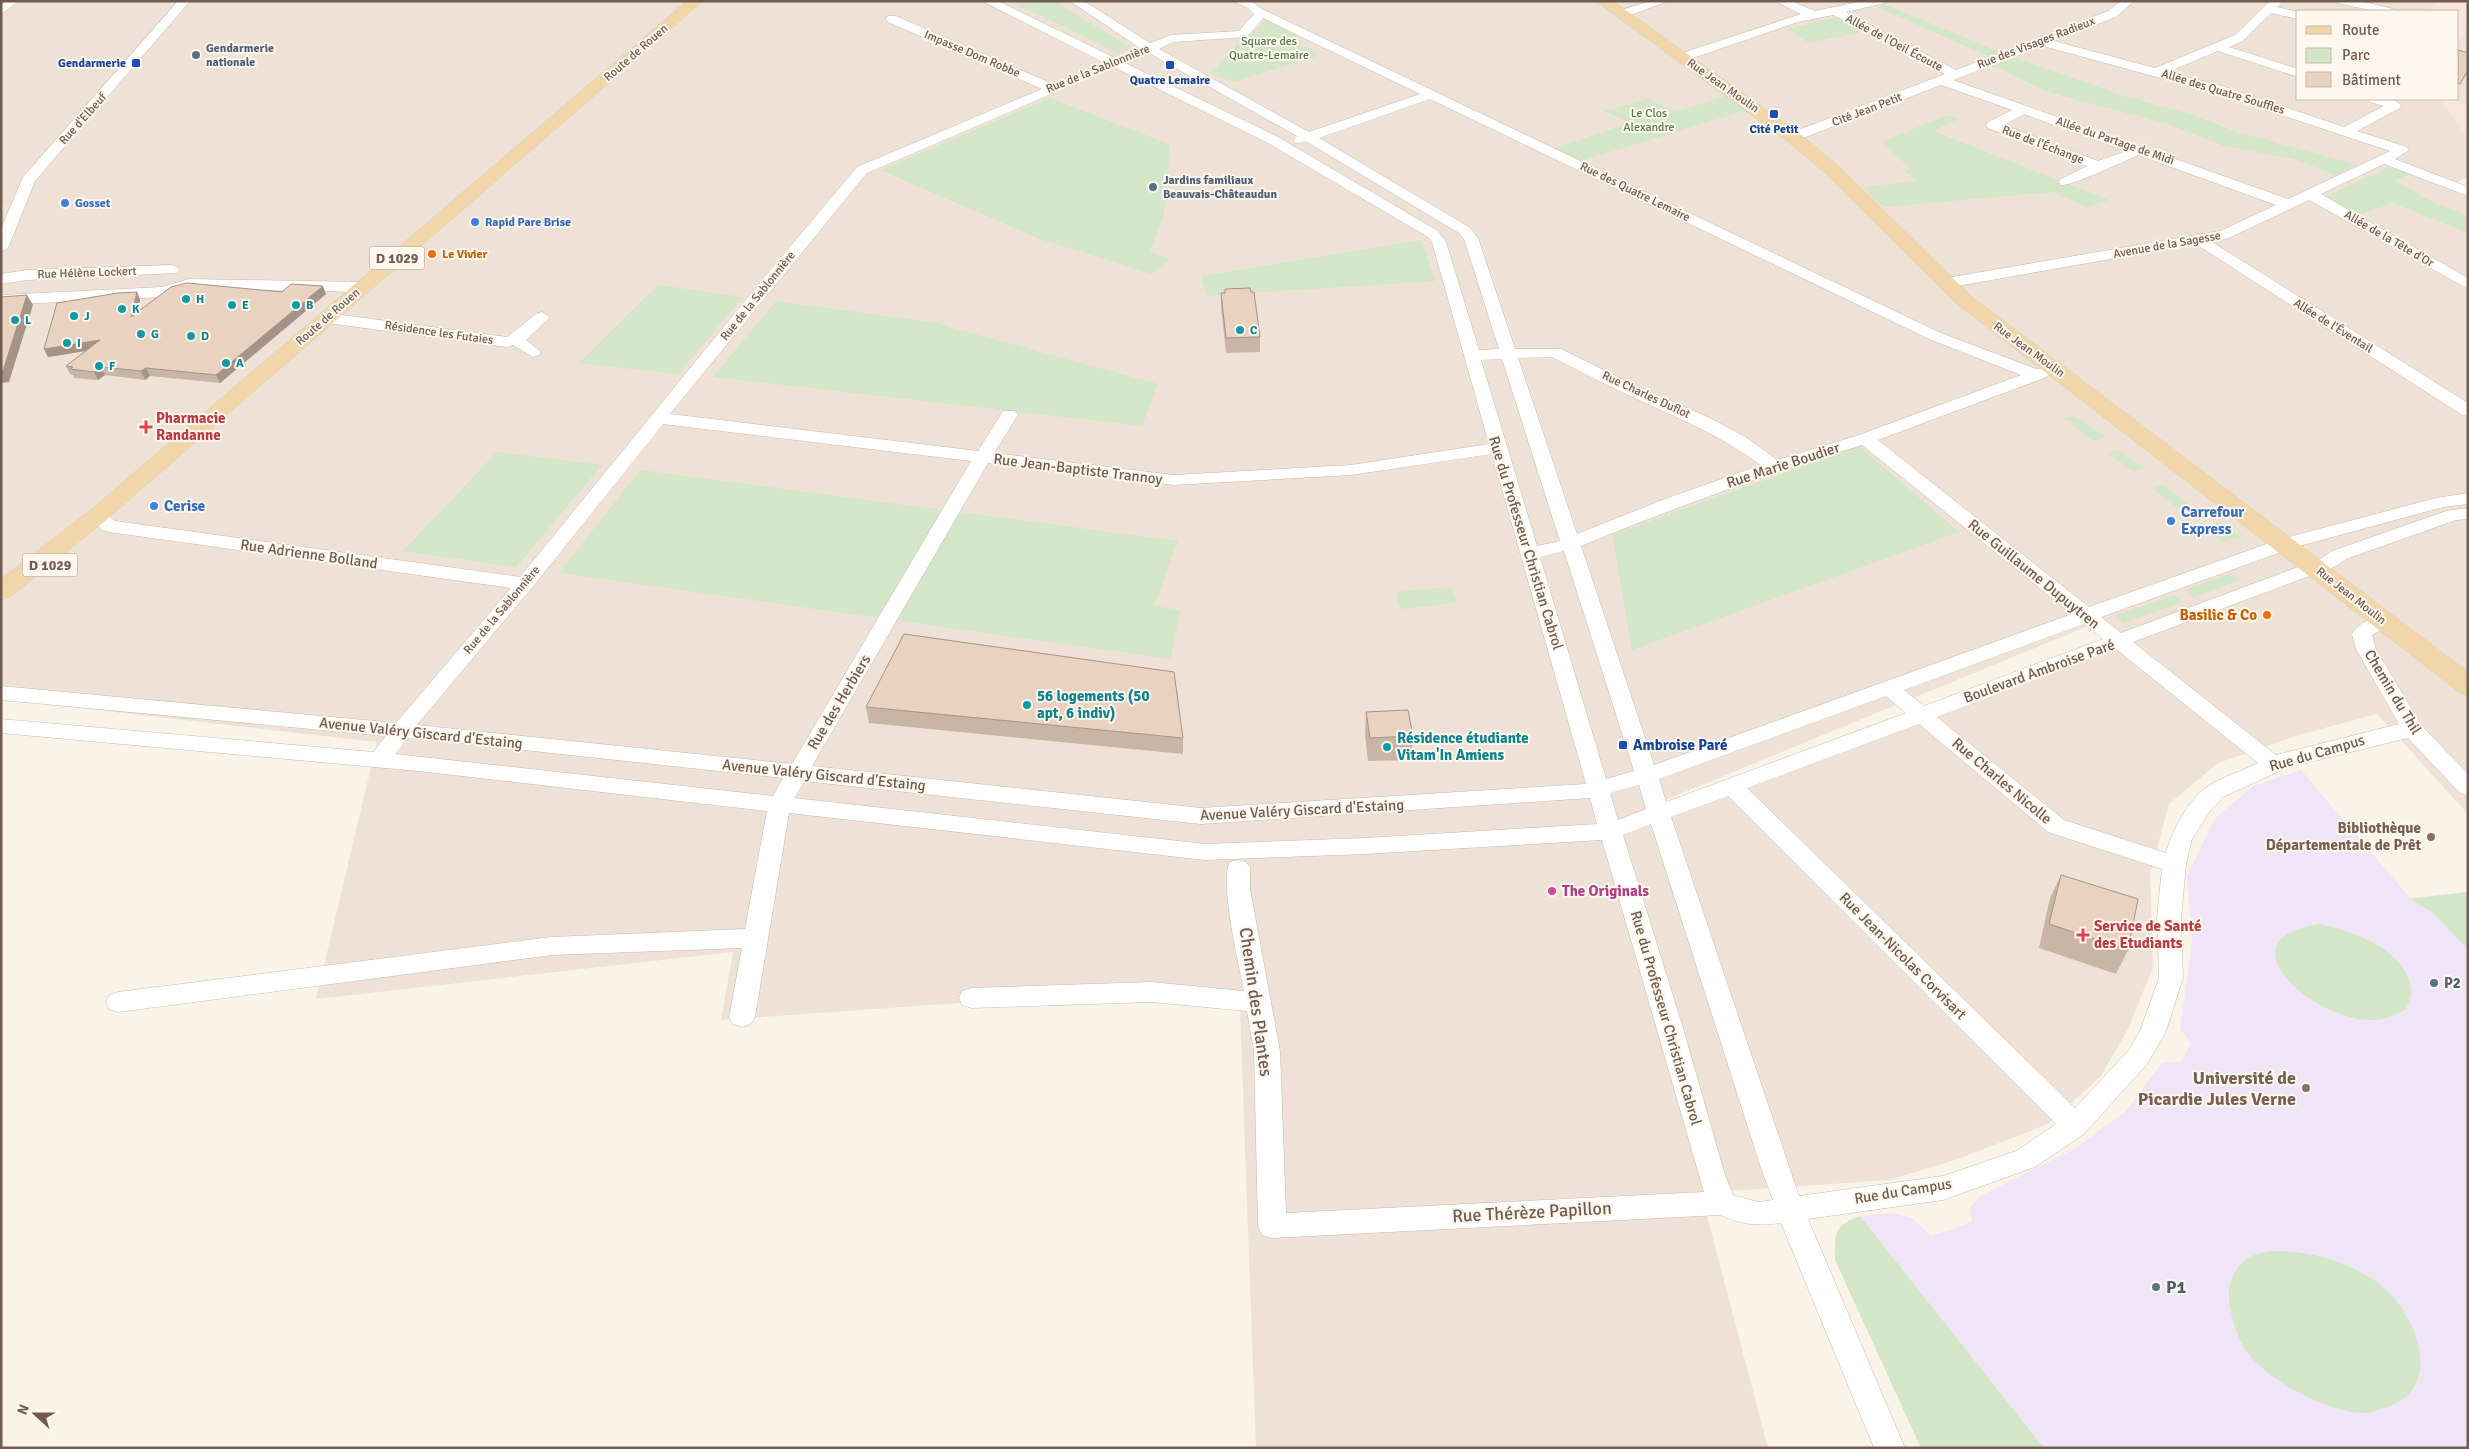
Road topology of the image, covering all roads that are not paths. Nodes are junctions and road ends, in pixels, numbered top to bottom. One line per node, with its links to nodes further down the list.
1 (13, 1): 16 (street)
2 (184, 1): 48 (street, Rue d'Elbeuf)
3 (696, 1): 53 (main road, Route de Rouen / D 1029)
4 (988, 1): 26 (street, Rue du Professeur Christian Cabrol)
5 (1076, 1): 24 (street)
6 (1239, 1): 14 (street, Rue des Quatre Lemaire)
7 (1602, 1): 18 (main road, Rue Jean Moulin)
8 (1663, 1): 18 (street)
9 (1781, 1): 19 (street)
10 (1881, 1): 17 (street)
11 (2128, 1): 22 (street, Rue des Visages Radieux)
12 (2342, 1): 15 (street)
13 (2273, 5): 20 (street); 23 (street)
14 (1259, 7): 24 (street, Rue de la Sablonnière); 32 (street, Rue des Quatre Lemaire)
15 (2385, 10)
16 (1, 11)
17 (1835, 11): 19 (street); 29 (street, Allée de l'Oeil Écoute)
18 (1622, 14): 25 (main road, Rue Jean Moulin)
19 (1813, 15): 25 (street)
20 (2296, 15)
21 (892, 20): 31 (street, Impasse Dom Robbe)
22 (2042, 42): 27 (street, Allée des Quatre Souffles); 29 (street, Rue des Visages Radieux)
23 (2217, 47): 27 (street); 28 (street)
24 (1149, 48): 26 (street, Rue de la Sablonnière); 36 (street)
25 (1683, 57): 37 (main road, Rue Jean Moulin)
26 (1112, 62): 31 (street, Rue de la Sablonnière); 38 (street, Rue du Professeur Christian Cabrol)
27 (2157, 72): 35 (street, Allée des Quatre Souffles)
28 (2296, 72)
29 (1954, 74): 30 (street, Rue des Visages Radieux)
30 (1940, 80): 34 (street, Allée du Partage de Midi); 37 (street, Cité Jean Petit)
31 (1051, 88): 64 (street, Rue de la Sablonnière)
32 (1432, 94): 36 (street); 61 (street, Rue des Quatre Lemaire)
33 (2378, 100): 35 (street)
34 (2024, 110): 39 (street, Allée du Partage de Midi); 42 (street, Rue de l'Échange)
35 (2346, 131): 40 (street, Allée des Quatre Souffles)
36 (1308, 137): 38 (street); 59 (street)
37 (1793, 137): 51 (main road, Rue Jean Moulin)
38 (1283, 146): 60 (street, Rue du Professeur Christian Cabrol)
39 (2140, 150): 42 (street); 46 (street, Allée du Partage de Midi)
40 (2402, 150): 41 (street, Avenue de la Sagesse)
41 (2384, 159): 44 (street); 45 (street, Avenue de la Sagesse)
42 (2098, 166): 43 (street)
43 (2066, 182)
44 (2468, 192)
45 (2310, 194): 46 (street, Avenue de la Sagesse); 52 (street, Allée de la Tête d'Or)
46 (2288, 204): 47 (street, Avenue de la Sagesse)
47 (2199, 240): 51 (street, Avenue de la Sagesse); 62 (street, Allée de l'Éventail)
48 (1, 248)
49 (172, 270): 50 (street, Rue Hélène Lockert)
50 (1, 279)
51 (1946, 283): 61 (main road, Rue Jean Moulin)
52 (2468, 284)
53 (364, 287): 54 (street); 56 (main road, Route de Rouen / D 1029)
54 (1, 300)
55 (542, 317): 57 (street, Résidence les Futaies)
56 (327, 318): 57 (street, Résidence les Futaies); 71 (main road, Route de Rouen / D 1029)
57 (516, 340): 58 (street)
58 (533, 352)
59 (1509, 353): 60 (street, Rue Charles Duflot); 68 (street, Rue Charles Duflot); 72 (street)
60 (1472, 355): 66 (street, Rue du Professeur Christian Cabrol)
61 (2045, 371): 65 (street, Rue Marie Boudier); 73 (main road, Rue Jean Moulin)
62 (2468, 411)
63 (1009, 415): 67 (street, Rue des Herbiers)
64 (658, 418): 67 (street, Rue Jean-Baptiste Trannoy); 76 (street, Rue de la Sablonnière)
65 (1865, 439): 68 (street, Rue Marie Boudier); 79 (street, Rue Guillaume Dupuytren)
66 (1497, 448): 67 (street, Rue Jean-Baptiste Trannoy); 74 (street, Rue du Professeur Christian Cabrol)
67 (982, 457): 93 (street, Rue des Herbiers)
68 (1774, 466): 72 (street, Rue Marie Boudier)
69 (2468, 498): 73 (street)
70 (2468, 513): 75 (street, Boulevard Ambroise Paré)
71 (97, 516): 76 (street, Rue Adrienne Bolland); 77 (main road, Route de Rouen / D 1029); 78 (main road, Route de Rouen / D 1029)
72 (1570, 544): 74 (street, Rue Marie Boudier); 94 (street)
73 (2285, 544): 75 (main road, Rue Jean Moulin); 79 (street)
74 (1531, 554): 96 (street, Rue du Professeur Christian Cabrol)
75 (2315, 568): 80 (main road, Rue Jean Moulin); 81 (street, Boulevard Ambroise Paré)
76 (524, 584): 88 (street, Rue de la Sablonnière)
77 (1, 592)
78 (1, 612)
79 (2086, 616): 81 (street, Rue Guillaume Dupuytren); 83 (street)
80 (2384, 621): 82 (main road, Rue Jean Moulin); 89 (street, Chemin du Thil)
81 (2118, 642): 86 (street, Boulevard Ambroise Paré); 92 (street, Rue Guillaume Dupuytren)
82 (2468, 686)
83 (1889, 688): 86 (street, Rue Charles Nicolle); 94 (street)
84 (1, 693): 85 (street, Avenue Valéry Giscard d'Estaing)
85 (166, 708): 88 (street, Avenue Valéry Giscard d'Estaing); 90 (street)
86 (1921, 715): 95 (street, Boulevard Ambroise Paré); 101 (street, Rue Charles Nicolle)
87 (1, 726): 90 (street)
88 (401, 730): 91 (street, Rue de la Sablonnière); 93 (street, Avenue Valéry Giscard d'Estaing)
89 (2413, 730): 92 (street, Rue du Campus); 97 (street, Chemin du Thil)
90 (142, 740): 91 (street)
91 (378, 761): 98 (street)
92 (2273, 764): 101 (street, Rue du Campus)
93 (797, 772): 96 (street, Avenue Valéry Giscard d'Estaing); 98 (street, Rue des Herbiers)
94 (1646, 776): 96 (street, Avenue Valéry Giscard d'Estaing); 99 (street)
95 (1731, 786): 99 (street, Boulevard Ambroise Paré); 108 (street, Rue Jean-Nicolas Corvisart)
96 (1597, 788): 100 (street, Rue du Professeur Christian Cabrol)
97 (2468, 788)
98 (779, 805): 100 (street); 103 (street, Rue des Herbiers)
99 (1658, 813): 100 (street, Boulevard Ambroise Paré); 110 (street)
100 (1611, 831): 109 (street, Rue du Professeur Christian Cabrol)
101 (2174, 864): 108 (street, Rue du Campus)
102 (1238, 868): 106 (street, Chemin des Plantes)
103 (757, 938): 105 (street); 107 (street, Rue des Herbiers)
104 (971, 998): 106 (street)
105 (118, 1002)
106 (1258, 1002): 111 (street, Chemin des Plantes)
107 (742, 1016)
108 (2075, 1126): 110 (street, Rue du Campus)
109 (1722, 1203): 110 (street, Rue Thérèze Papillon); 111 (street, Rue Thérèze Papillon)
110 (1790, 1210): 112 (street)
111 (1272, 1226)
112 (1890, 1448)

